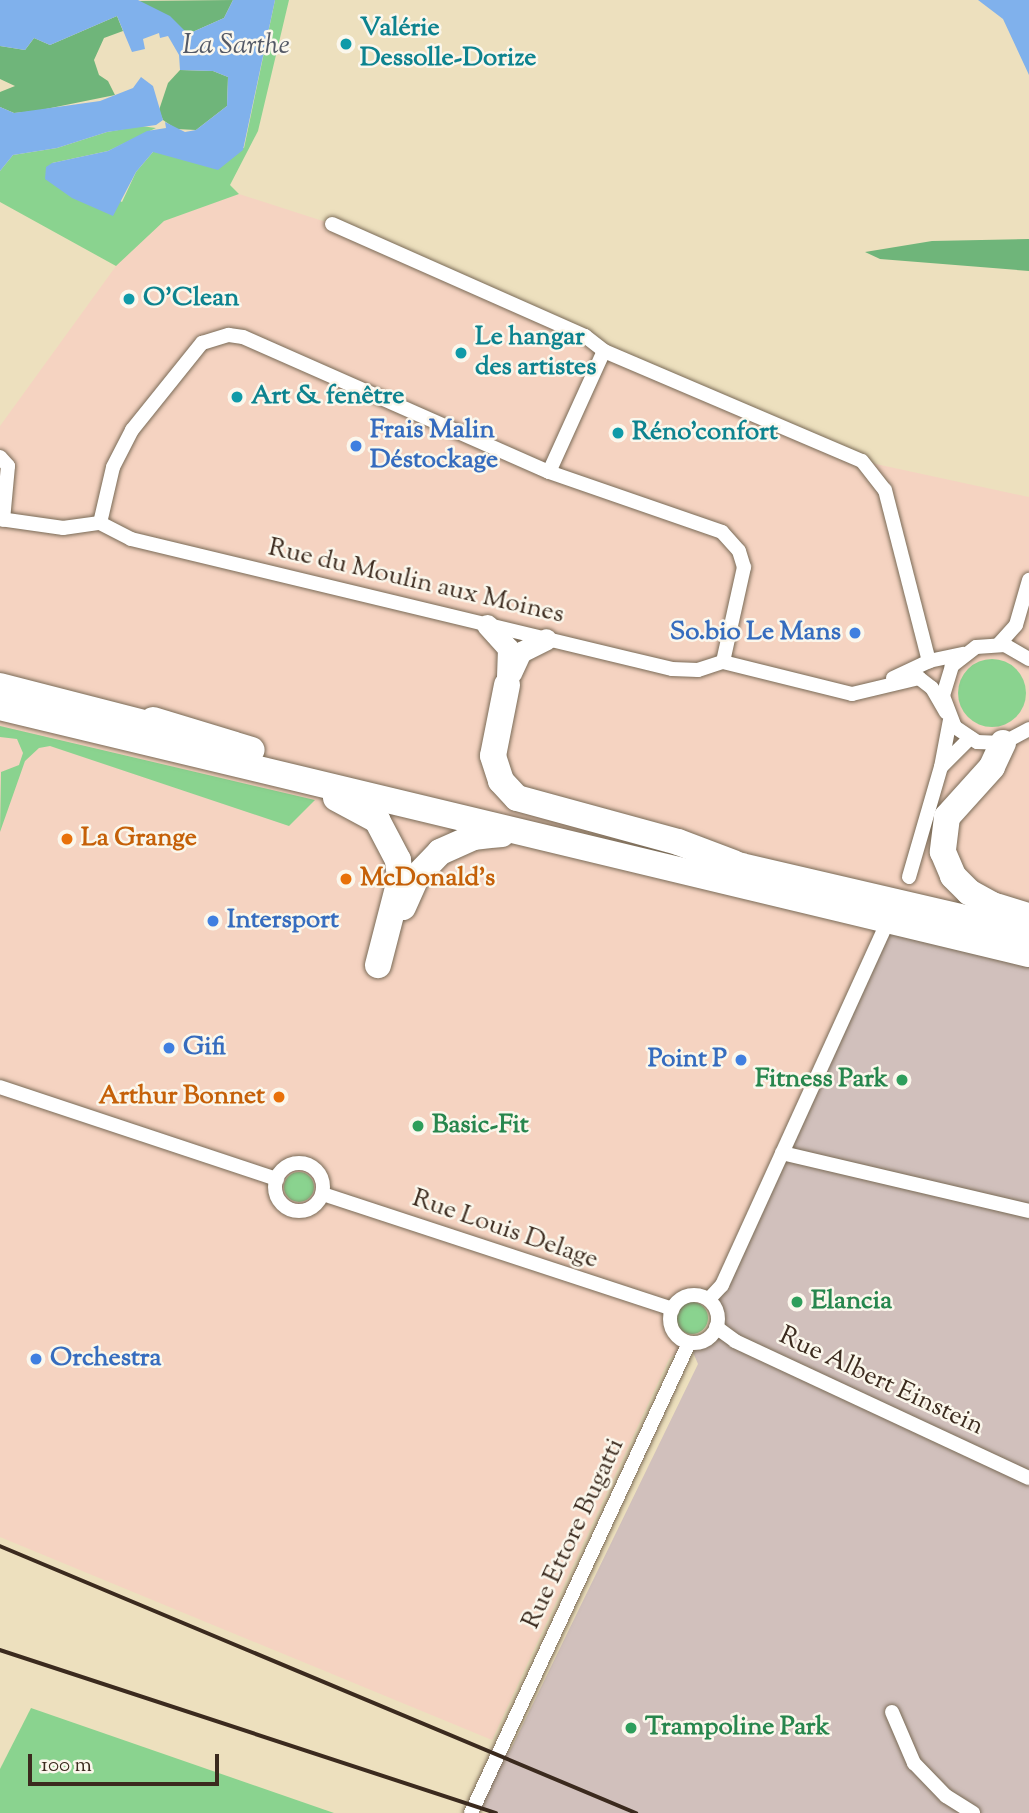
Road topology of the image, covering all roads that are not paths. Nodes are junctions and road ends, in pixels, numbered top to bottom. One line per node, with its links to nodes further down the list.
1 (332, 224): 2 (street)
2 (604, 351): 4 (street); 13 (street)
3 (0, 457): 5 (street)
4 (549, 471): 6 (street); 14 (street)
5 (1, 519): 6 (street)
6 (100, 523): 8 (street, Rue du Moulin aux Moines)
7 (1029, 580): 10 (street)
8 (487, 625): 9 (street, Rue du Moulin aux Moines); 16 (street)
9 (545, 639): 14 (street, Rue du Moulin aux Moines); 16 (street)
10 (999, 644): 11 (street, Rue du Moulin aux Moines); 12 (street)
11 (963, 654): 13 (street, Rue du Moulin aux Moines); 20 (street)
12 (1029, 655)
13 (929, 661): 18 (street, Rue du Moulin aux Moines)
14 (723, 662): 18 (street, Rue du Moulin aux Moines)
15 (0, 674): 25 (highway)
16 (507, 685): 28 (highway)
17 (0, 686): 25 (highway)
18 (875, 691): 20 (street, Rue du Moulin aux Moines)
19 (0, 707): 24 (highway)
20 (948, 716): 22 (street); 26 (street)
21 (1029, 729): 23 (street)
22 (970, 738): 23 (street); 26 (street)
23 (1003, 743): 30 (highway)
24 (181, 750): 27 (highway); 27 (highway)
25 (252, 750): 28 (highway)
26 (941, 767): 29 (street)
27 (525, 833): 33 (highway)
28 (749, 868): 32 (highway)
29 (909, 877)
30 (1029, 916)
31 (884, 929): 35 (street)
32 (1029, 933)
33 (1029, 954)
34 (0, 1087): 36 (street)
35 (782, 1153): 38 (street); 39 (street)
36 (277, 1179): 37 (street); 37 (street)
37 (323, 1194): 40 (street, Rue Louis Delage)
38 (1029, 1211)
39 (709, 1299): 40 (street); 41 (street)
40 (673, 1309): 42 (street)
41 (716, 1327): 42 (street); 43 (street, Rue Albert Einstein)
42 (689, 1343): 45 (street, Rue Ettore Bugatti)
43 (1029, 1478)
44 (892, 1712): 46 (street)
45 (471, 1813)
46 (973, 1813)

